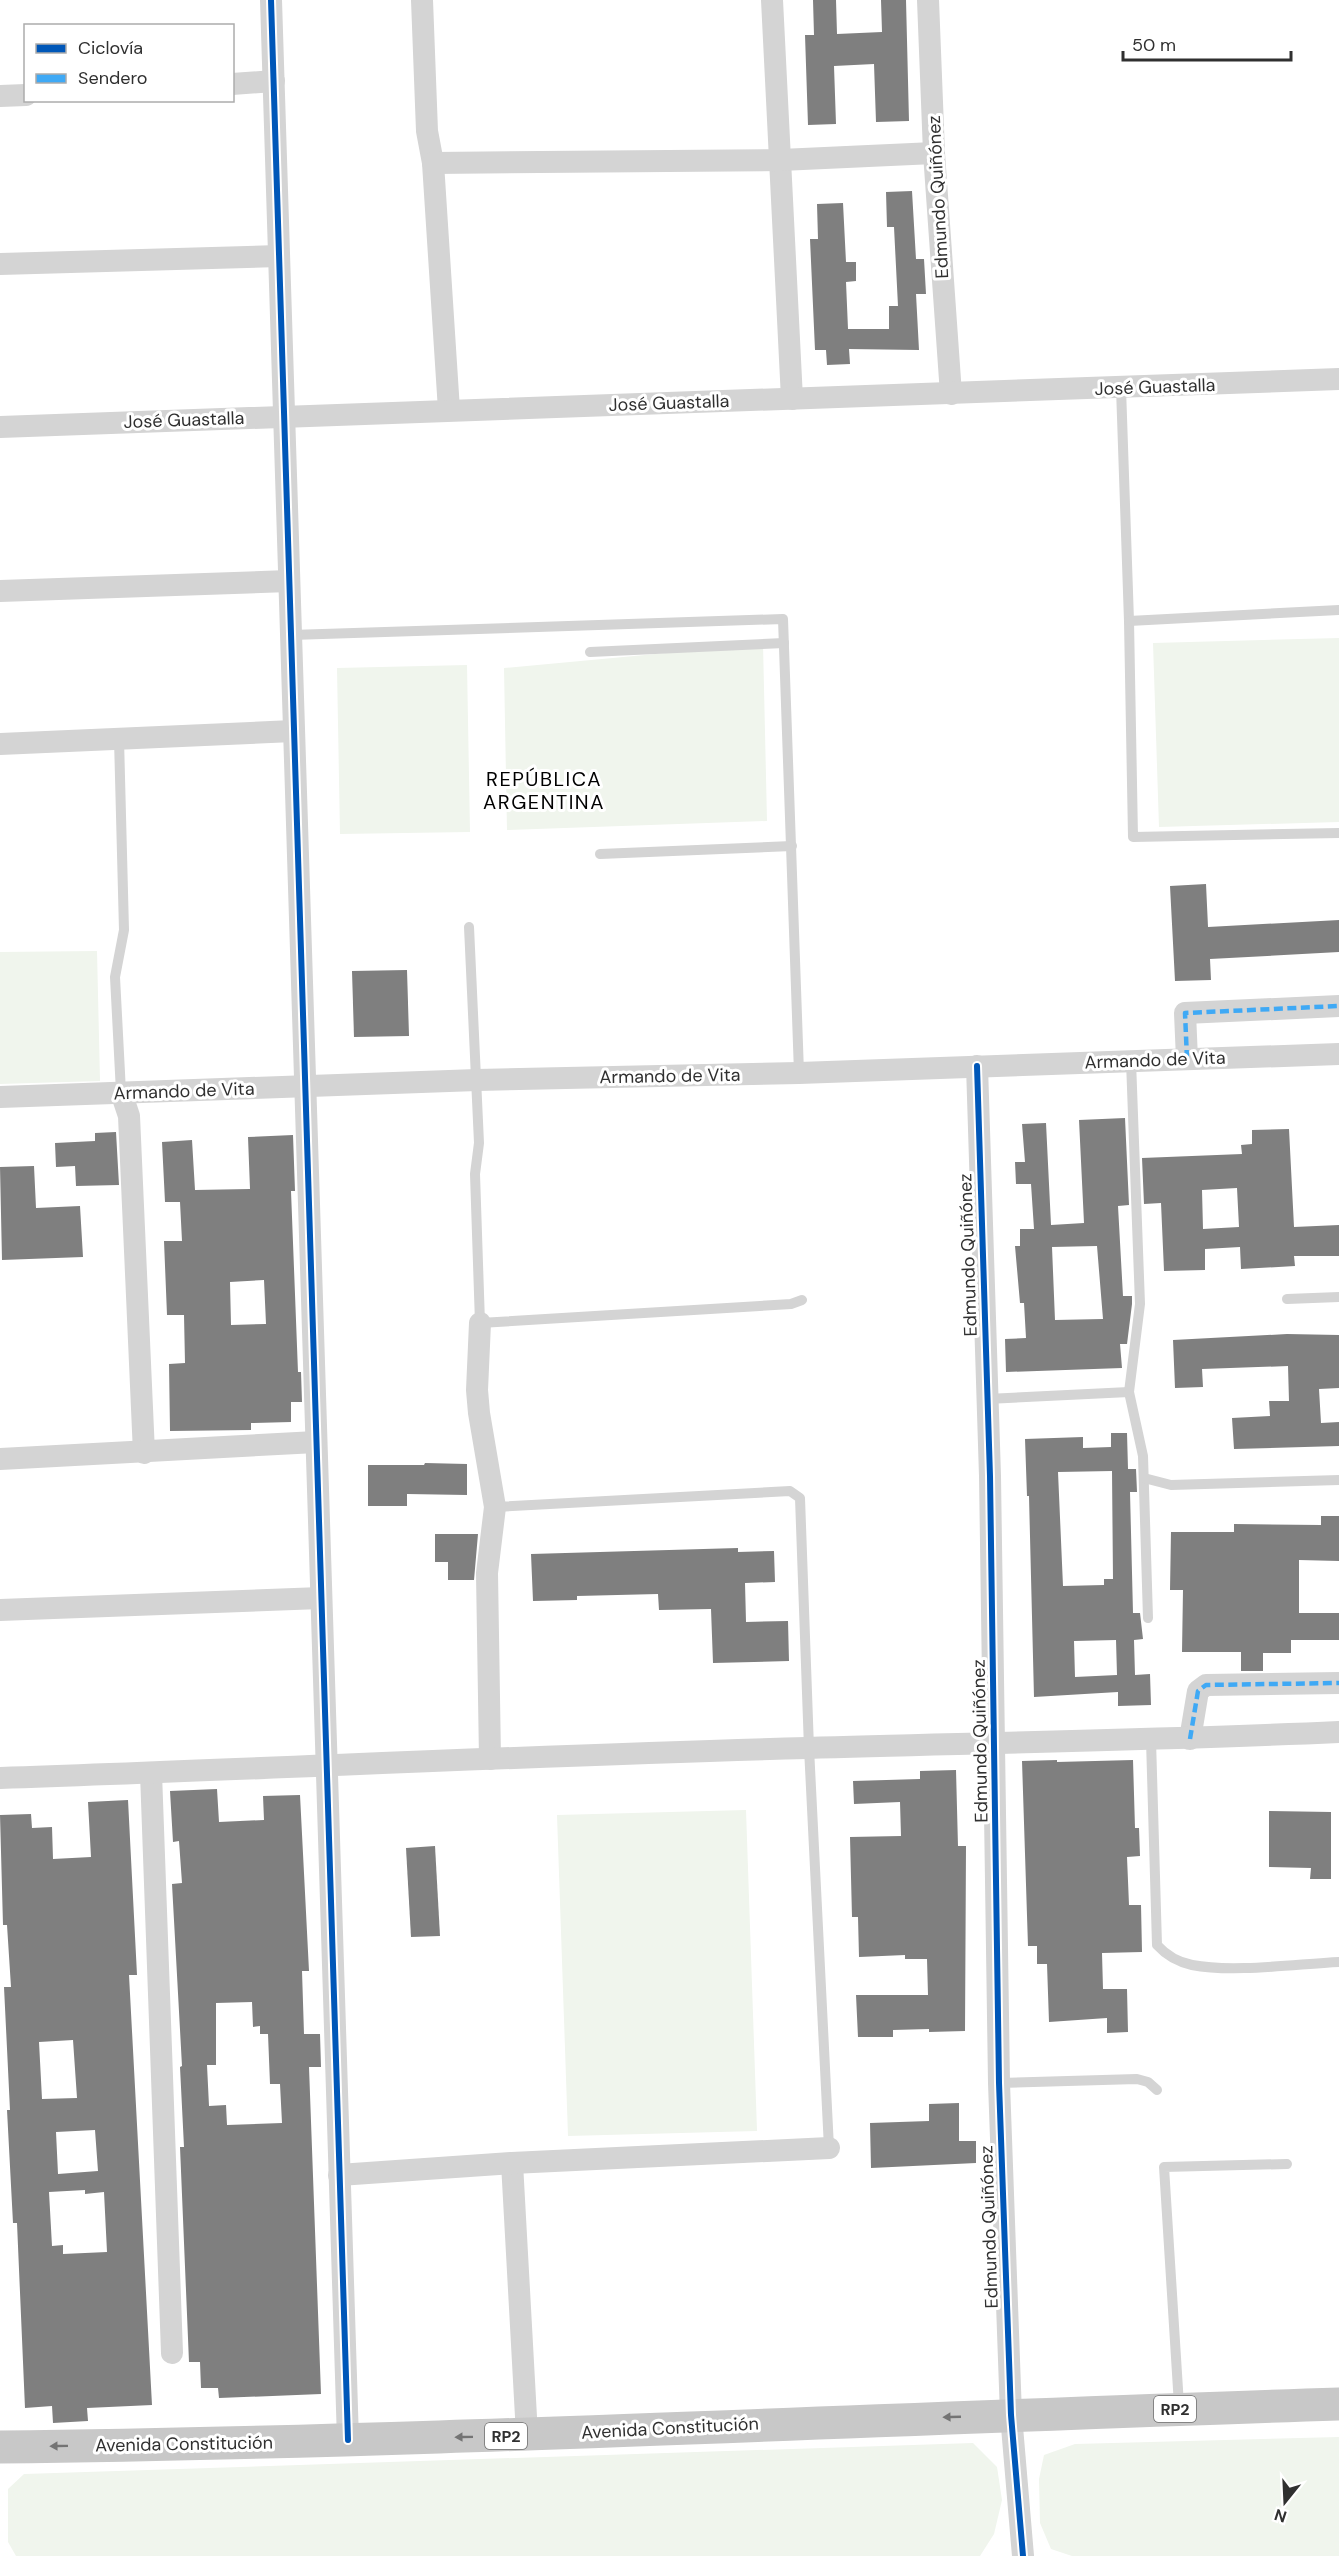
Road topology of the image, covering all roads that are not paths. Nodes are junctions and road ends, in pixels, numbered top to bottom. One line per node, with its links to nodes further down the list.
1 (271, 0): 5 (street)
2 (422, 0): 11 (street)
3 (772, 0): 10 (street)
4 (928, 0): 9 (street, Edmundo Quiñónez)
5 (274, 81): 6 (street); 12 (street)
6 (234, 84)
7 (24, 95): 8 (street)
8 (0, 96)
9 (934, 153): 10 (street); 16 (street, Edmundo Quiñónez)
10 (781, 160): 11 (street); 17 (street)
11 (433, 163): 18 (street)
12 (279, 256): 13 (street); 19 (street)
13 (0, 264)
14 (1339, 379): 15 (street, José Guastalla)
15 (1120, 388): 16 (street, José Guastalla); 24 (lane)
16 (951, 394): 17 (street, José Guastalla)
17 (792, 399): 18 (street, José Guastalla)
18 (448, 410): 19 (street, José Guastalla)
19 (284, 417): 20 (street, José Guastalla); 21 (street)
20 (0, 427)
21 (289, 581): 22 (street); 25 (street)
22 (0, 591)
23 (1339, 610): 24 (lane)
24 (1129, 621): 31 (lane)
25 (291, 635): 26 (lane); 28 (street)
26 (784, 643): 27 (lane); 32 (lane)
27 (590, 652)
28 (293, 731): 29 (street); 42 (street)
29 (119, 739): 30 (street); 43 (lane)
30 (0, 744)
31 (1339, 833)
32 (792, 846): 33 (lane); 40 (lane)
33 (600, 854)
34 (470, 927): 41 (lane)
35 (1339, 1006): 37 (street)
36 (1339, 1054): 37 (street, Armando de Vita)
37 (1187, 1059): 38 (street, Armando de Vita)
38 (1131, 1061): 39 (street, Armando de Vita); 49 (lane)
39 (977, 1066): 40 (street, Armando de Vita); 50 (street, Edmundo Quiñónez)
40 (800, 1073): 41 (street, Armando de Vita)
41 (477, 1080): 42 (street, Armando de Vita); 48 (lane)
42 (305, 1088): 43 (street, Armando de Vita); 51 (street)
43 (121, 1092): 44 (street, Armando de Vita); 52 (street)
44 (0, 1097)
45 (1339, 1297): 46 (lane)
46 (1287, 1299)
47 (802, 1300): 48 (lane)
48 (480, 1323): 56 (street)
49 (1129, 1392): 50 (lane); 54 (lane)
50 (987, 1399): 64 (street, Edmundo Quiñónez)
51 (316, 1442): 52 (street); 57 (street)
52 (144, 1453): 53 (street)
53 (0, 1459)
54 (1144, 1478): 55 (lane); 59 (lane)
55 (1339, 1480)
56 (495, 1507): 65 (lane); 66 (street)
57 (321, 1598): 58 (street); 67 (street)
58 (0, 1610)
59 (1148, 1618)
60 (1339, 1683): 62 (street)
61 (1339, 1732): 62 (street)
62 (1190, 1739): 63 (street)
63 (1151, 1740): 64 (street); 70 (lane)
64 (995, 1745): 65 (street); 71 (street, Edmundo Quiñónez)
65 (809, 1748): 66 (street); 73 (lane)
66 (490, 1759): 67 (street)
67 (326, 1767): 68 (street); 76 (street)
68 (152, 1773): 69 (street); 77 (street)
69 (0, 1778)
70 (1339, 1962)
71 (999, 2083): 72 (lane); 80 (street, Edmundo Quiñónez)
72 (1157, 2090)
73 (829, 2148): 74 (street)
74 (512, 2163): 76 (street); 81 (street)
75 (1287, 2164): 79 (lane)
76 (339, 2175): 82 (street)
77 (172, 2353)
78 (1339, 2404): 79 (main road, Avenida Constitución / RP2)
79 (1179, 2409): 80 (main road, Avenida Constitución / RP2)
80 (1011, 2415): 81 (main road, Avenida Constitución / RP2, one-way to 81); 84 (street, Edmundo Quiñónez)
81 (527, 2435): 82 (main road, Avenida Constitución / RP2, one-way to 82)
82 (348, 2440): 83 (main road, Avenida Constitución / RP2, one-way to 83)
83 (0, 2447)
84 (1023, 2556)

